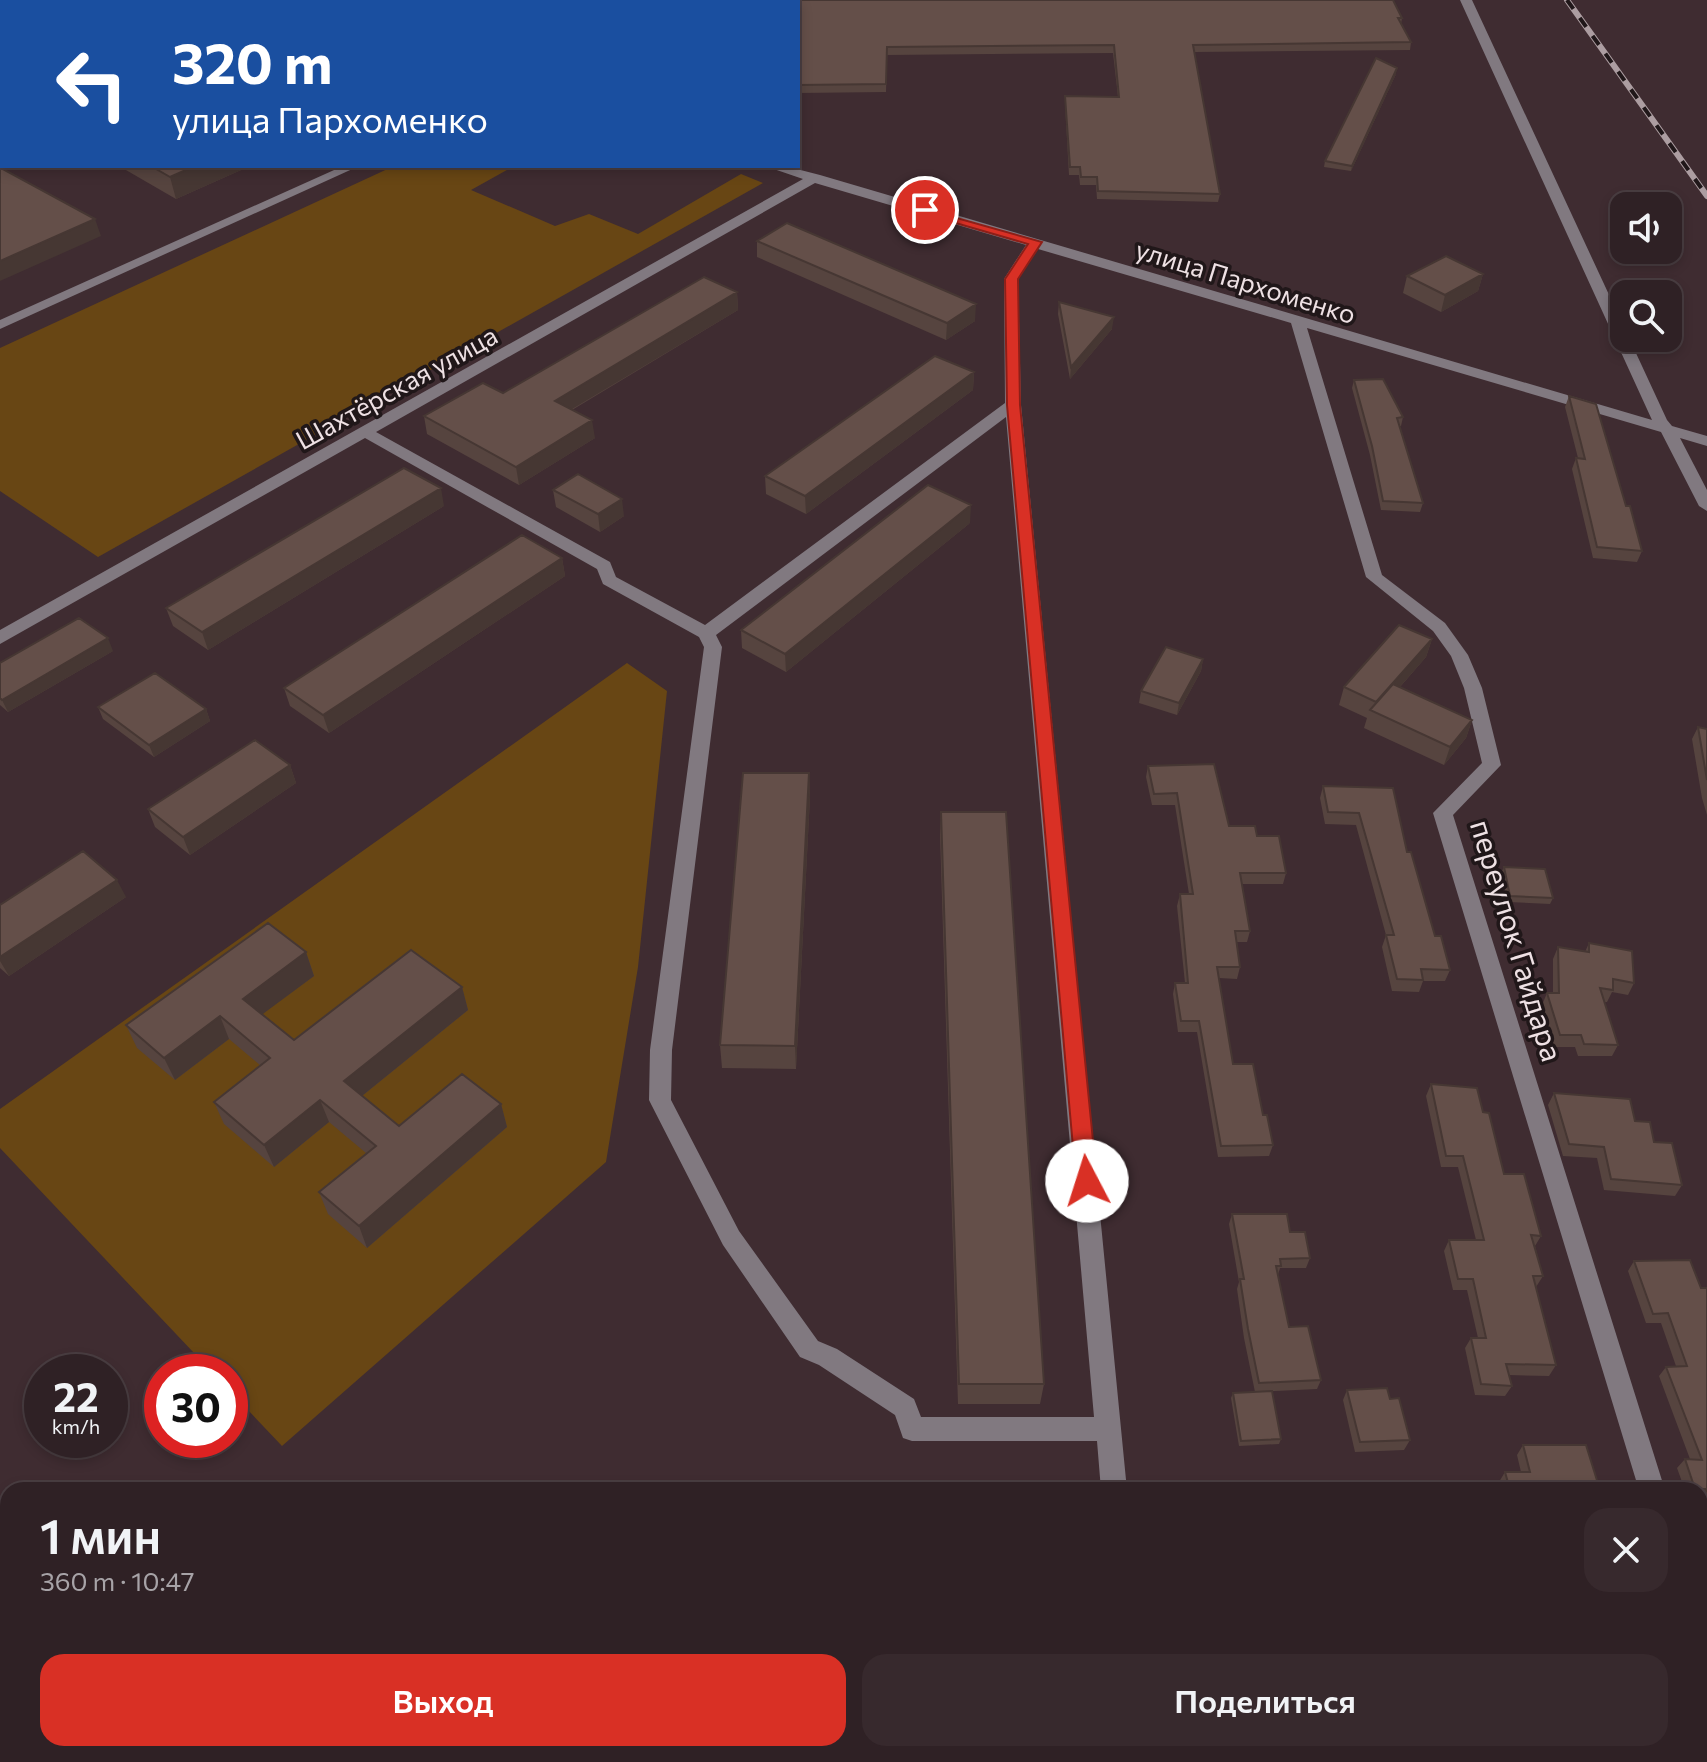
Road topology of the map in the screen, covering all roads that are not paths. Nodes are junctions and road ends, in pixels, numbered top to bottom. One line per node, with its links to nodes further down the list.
1 (1466, 0): 9 (street)
2 (349, 168): 7 (street)
3 (778, 168): 4 (street, улица Пархоменко)
4 (815, 178): 5 (street, улица Пархоменко); 10 (street, Шахтёрская улица)
5 (1035, 242): 6 (street, улица Пархоменко); 8 (street)
6 (1298, 322): 9 (street, улица Пархоменко); 17 (street, переулок Гайдара)
7 (0, 325)
8 (1013, 405): 13 (street); 15 (street)
9 (1670, 431): 11 (street, улица Пархоменко); 12 (street)
10 (365, 432): 13 (street); 14 (street, Шахтёрская улица)
11 (1707, 441)
12 (1707, 506)
13 (706, 633): 15 (street)
14 (0, 638)
15 (1110, 1429): 16 (street)
16 (1113, 1482)
17 (1650, 1482)

